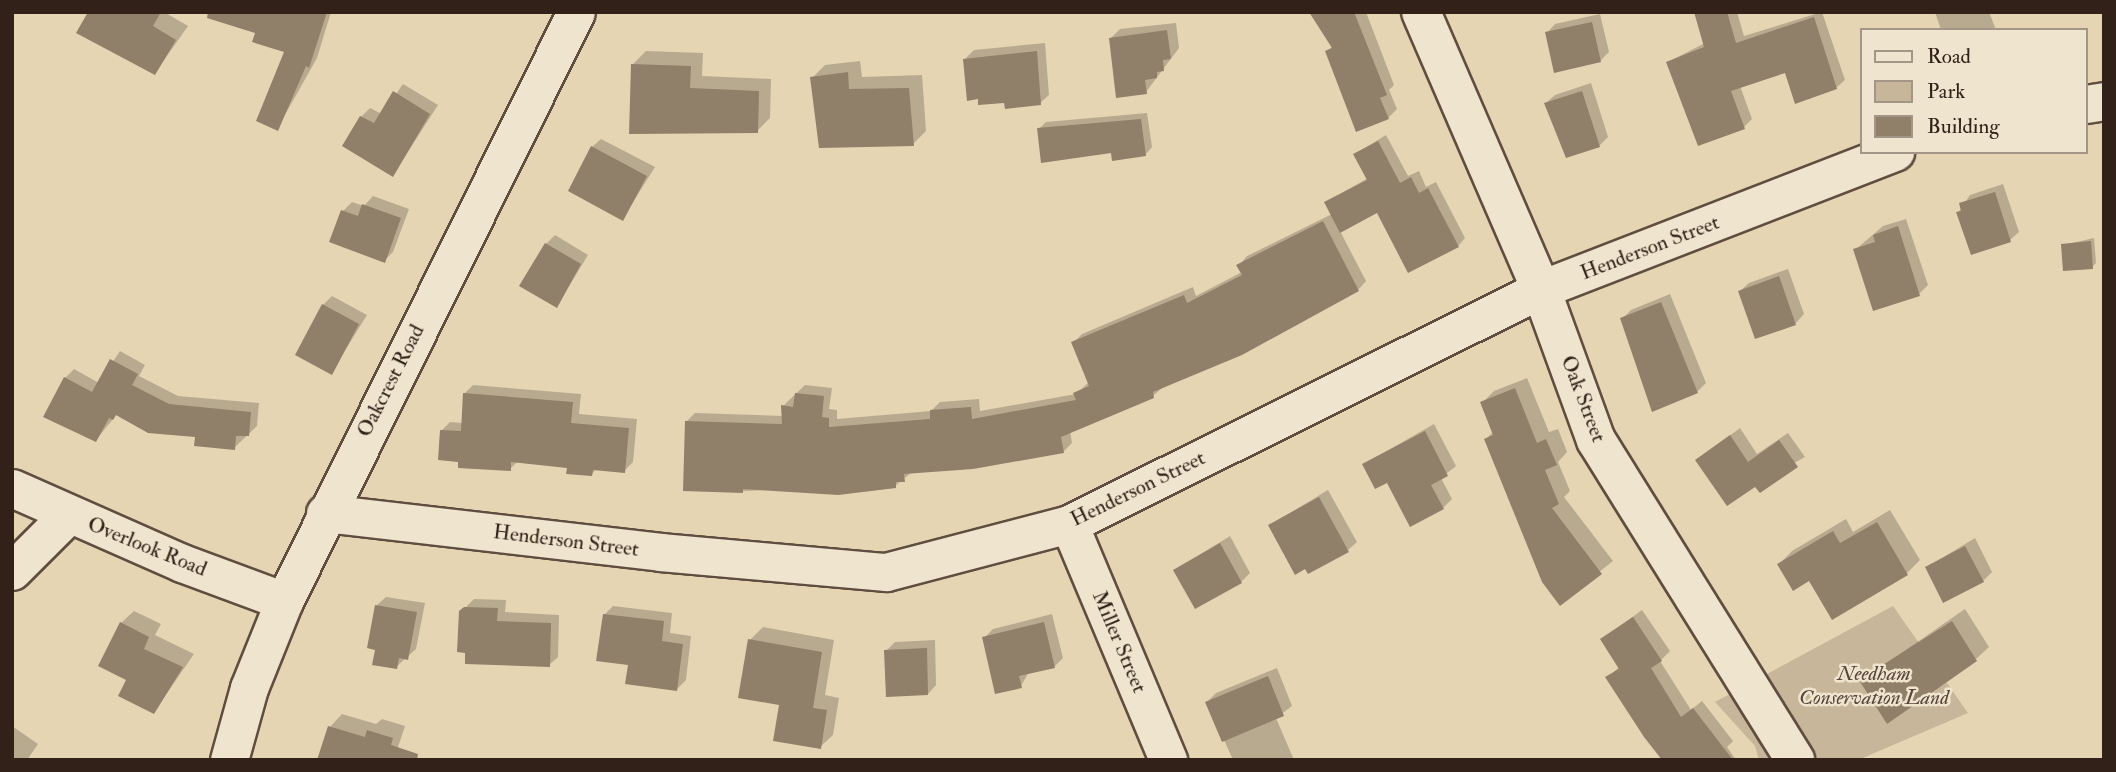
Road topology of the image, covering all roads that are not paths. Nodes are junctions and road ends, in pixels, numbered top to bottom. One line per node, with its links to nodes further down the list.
1 (576, 12): 6 (street, Oakcrest Road)
2 (1421, 12): 4 (street, Oak Street)
3 (1890, 154): 4 (street, Henderson Street)
4 (1541, 289): 8 (street, Henderson Street); 13 (street, Oak Street)
5 (12, 488): 7 (street, Overlook Road)
6 (325, 513): 8 (street, Henderson Street); 10 (street, Oakcrest Road)
7 (68, 515): 9 (street); 10 (street, Overlook Road)
8 (1069, 524): 12 (street, Miller Street)
9 (12, 571)
10 (284, 601): 11 (street, Oakcrest Road)
11 (229, 760)
12 (1168, 760)
13 (1795, 760)

